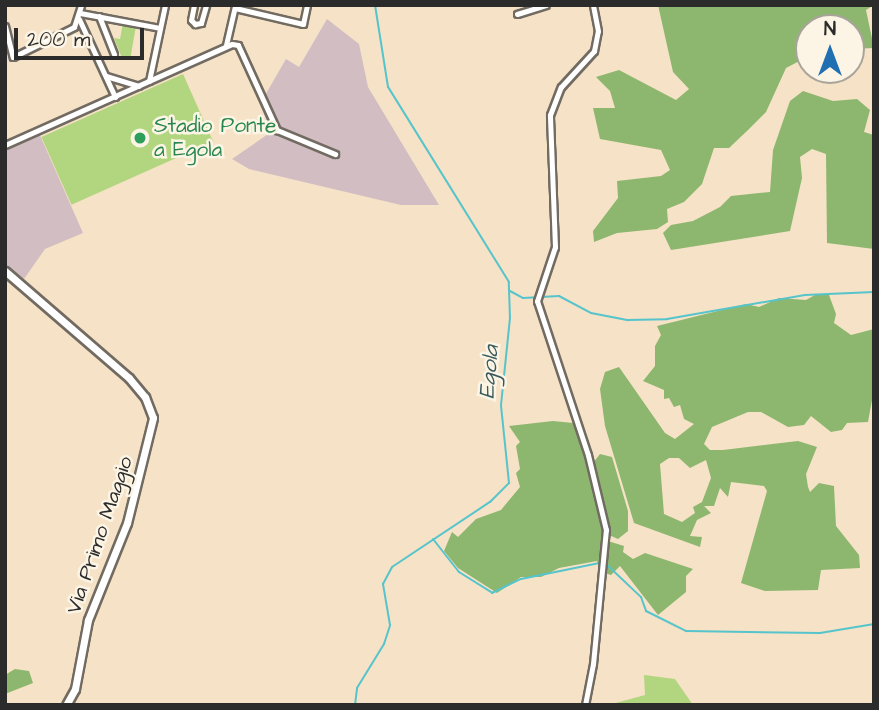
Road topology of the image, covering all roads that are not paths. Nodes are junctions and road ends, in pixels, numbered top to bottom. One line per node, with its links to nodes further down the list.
1 (81, 5): 10 (street)
2 (165, 5): 13 (street)
3 (194, 5): 4 (street)
4 (206, 5)
5 (307, 5): 8 (street)
6 (546, 5): 9 (street)
7 (593, 5): 24 (street)
8 (235, 7): 14 (street)
9 (517, 14)
10 (79, 16): 11 (street); 12 (street); 16 (street)
11 (99, 16): 13 (street); 15 (street)
12 (5, 26)
13 (160, 28): 17 (street)
14 (226, 45): 17 (street); 21 (street)
15 (114, 54)
16 (105, 74): 18 (street); 19 (street)
17 (149, 82): 18 (street)
18 (139, 86): 19 (street)
19 (115, 97): 20 (street)
20 (5, 145)
21 (335, 154)
22 (5, 271): 23 (street, Via Primo Maggio)
23 (66, 705)
24 (585, 705)

